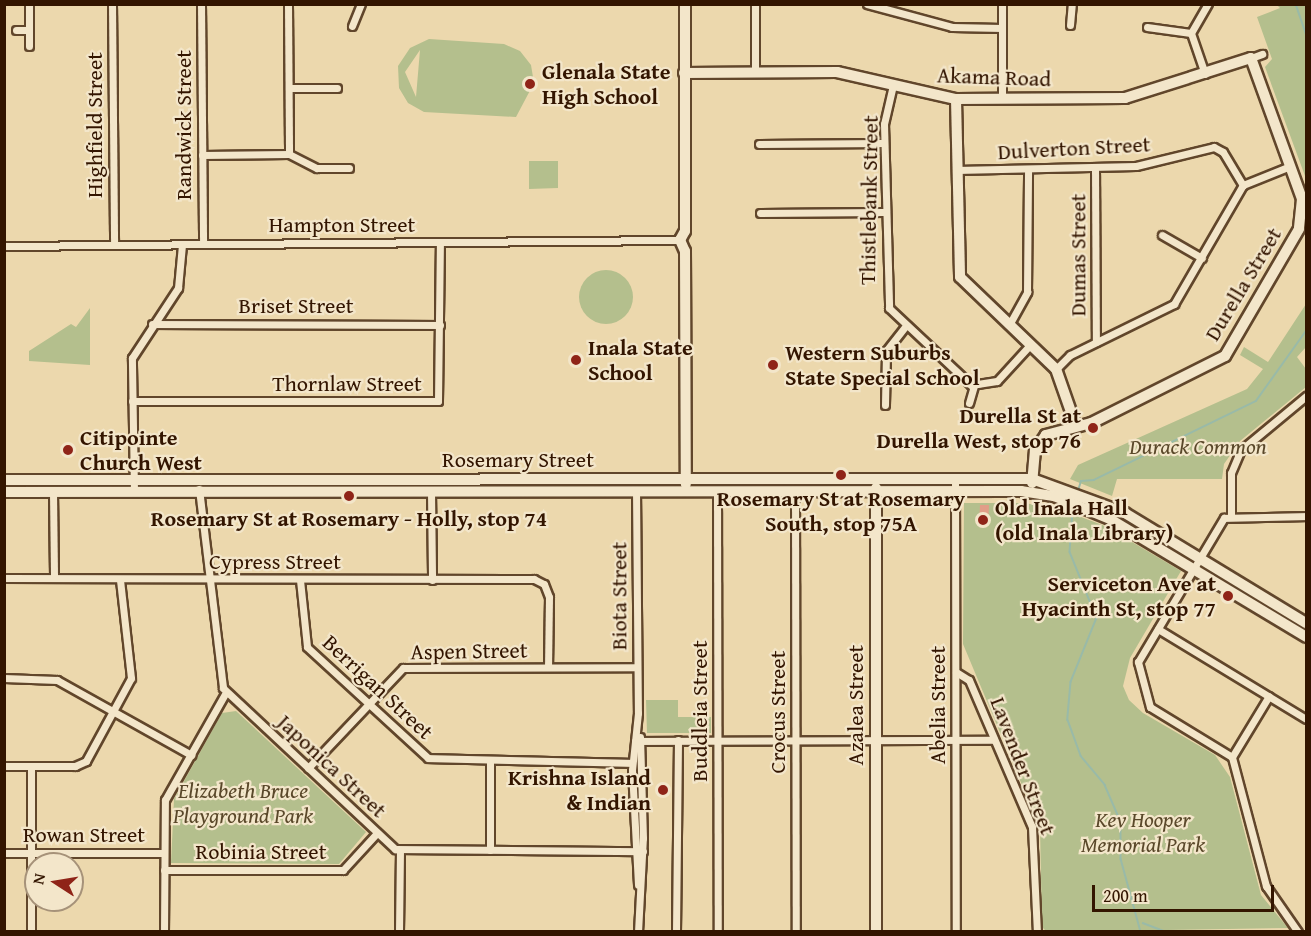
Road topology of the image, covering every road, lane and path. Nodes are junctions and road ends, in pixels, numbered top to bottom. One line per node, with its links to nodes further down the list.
1 (28, 4): 17 (street)
2 (112, 4): 46 (street, Highfield Street)
3 (201, 4): 32 (street, Randwick Street)
4 (288, 4): 26 (street)
5 (361, 4): 13 (street)
6 (685, 4): 23 (street)
7 (755, 4): 22 (street)
8 (867, 4): 15 (street)
9 (1002, 4): 15 (street)
10 (1072, 4): 12 (street)
11 (1208, 4): 18 (street)
12 (1071, 25)
13 (352, 26)
14 (1146, 27): 18 (street)
15 (1002, 28): 29 (street)
16 (16, 30): 17 (street)
17 (29, 30): 19 (street)
18 (1191, 33): 24 (street)
19 (29, 46)
20 (1262, 54): 21 (street, Akama Road)
21 (1251, 58): 24 (street, Akama Road); 34 (street, Durella Street)
22 (755, 72): 23 (street, Akama Road); 25 (street, Akama Road)
23 (686, 73): 43 (street)
24 (1205, 74): 29 (street, Akama Road)
25 (894, 85): 28 (street, Akama Road); 30 (street, Thistlebank Street)
26 (289, 88): 27 (street); 33 (street)
27 (337, 88)
28 (956, 99): 29 (street, Akama Road); 38 (street)
29 (1002, 99)
30 (884, 143): 31 (street); 40 (street, Thistlebank Street)
31 (759, 144)
32 (202, 154): 33 (street); 45 (street, Randwick Street)
33 (289, 154): 35 (street)
34 (1290, 166): 39 (street); 62 (street, Durella Street)
35 (349, 168)
36 (1095, 168): 37 (street, Dulverton Street); 39 (street, Dulverton Street); 54 (street, Dumas Street)
37 (1028, 169): 38 (street, Dulverton Street); 52 (street)
38 (956, 170): 52 (street)
39 (1243, 185): 49 (street)
40 (884, 212): 41 (street); 53 (street, Thistlebank Street)
41 (760, 213)
42 (1162, 235): 49 (street)
43 (681, 240): 44 (street, Hampton Street); 63 (street)
44 (440, 242): 45 (street, Hampton Street); 51 (street, Thornlaw Street)
45 (202, 244): 47 (street, Hampton Street)
46 (114, 245): 47 (street, Hampton Street); 48 (street, Hampton Street)
47 (182, 245): 50 (street)
48 (4, 246)
49 (1202, 258): 54 (street)
50 (152, 324): 51 (street, Briset Street); 59 (street)
51 (440, 325): 59 (street, Thornlaw Street)
52 (1009, 325): 55 (street)
53 (905, 327): 57 (street, Thistlebank Street); 61 (street)
54 (1096, 342): 56 (street)
55 (1029, 345): 56 (street); 57 (street)
56 (1056, 369): 62 (street)
57 (974, 386): 60 (street)
58 (1306, 399): 82 (street)
59 (132, 401): 69 (street)
60 (969, 403)
61 (885, 405)
62 (1076, 426): 67 (street, Durella Street)
63 (686, 477): 64 (street, Rosemary Street); 65 (street, Rosemary Street); 73 (street)
64 (636, 478): 70 (street, Rosemary Street); 72 (street, Biota Street)
65 (876, 479): 66 (street, Rosemary Street); 78 (street, Azalea Street)
66 (955, 479): 67 (street, Rosemary Street); 79 (street, Abelia Street)
67 (1032, 479): 80 (street, Durella Street); 81 (street, Rosemary Street)
68 (4, 480): 69 (street, Rosemary Street)
69 (134, 486): 70 (street, Rosemary Street); 75 (street, Rosemary Street)
70 (199, 486): 76 (street, Rosemary Street); 88 (street)
71 (717, 490): 73 (street, Rosemary Street); 77 (street, Rosemary Street); 106 (street, Buddleia Street)
72 (636, 491): 73 (street, Rosemary Street); 76 (street, Rosemary Street); 95 (street, Biota Street)
73 (686, 491)
74 (4, 492): 75 (street, Rosemary Street)
75 (52, 492): 86 (street)
76 (431, 492): 90 (street)
77 (795, 492): 78 (street, Rosemary Street); 107 (street, Crocus Street)
78 (876, 492): 79 (street, Rosemary Street); 108 (street, Azalea Street)
79 (956, 492): 80 (street, Rosemary Street); 96 (street, Abelia Street)
80 (1030, 492): 81 (street, Rosemary Street)
81 (1071, 496): 84 (street)
82 (1231, 516): 83 (street); 84 (street)
83 (1306, 516)
84 (1196, 563): 91 (street); 92 (street); 93 (street)
85 (4, 578): 86 (street, Cypress Street)
86 (54, 578): 87 (street, Cypress Street)
87 (120, 580): 88 (street, Cypress Street); 103 (street)
88 (210, 580): 89 (street, Cypress Street); 100 (street)
89 (300, 580): 90 (street, Cypress Street); 102 (street, Berrigan Street)
90 (432, 580): 94 (street, Cypress Street)
91 (1306, 623)
92 (1158, 629): 101 (street); 113 (street)
93 (1306, 637)
94 (548, 667): 95 (street, Aspen Street); 102 (street, Aspen Street)
95 (637, 667): 111 (street, Biota Street)
96 (956, 672): 98 (street, Abelia Street); 99 (street, Lavender Street)
97 (4, 678): 103 (street)
98 (956, 684): 99 (street, Lavender Street); 109 (street, Abelia Street)
99 (972, 687): 110 (street, Lavender Street)
100 (226, 692): 112 (street); 118 (street, Japonica Street)
101 (1269, 696): 104 (street); 113 (street)
102 (370, 704): 114 (street, Berrigan Street); 118 (street, Aspen Street)
103 (113, 712): 112 (street); 117 (street)
104 (1306, 718)
105 (678, 740): 106 (street); 111 (street); 136 (street)
106 (717, 740): 107 (street); 137 (street, Buddleia Street)
107 (796, 740): 108 (street); 138 (street, Crocus Street)
108 (876, 740): 109 (street); 139 (street, Azalea Street)
109 (956, 740): 110 (street); 140 (street, Abelia Street)
110 (994, 740): 141 (street, Lavender Street)
111 (638, 741): 115 (street, Biota Street); 123 (street, Biota Street)
112 (191, 755): 128 (street)
113 (1232, 757): 142 (street)
114 (489, 761): 115 (street, Berrigan Street); 120 (street)
115 (632, 763): 122 (street, Biota Street)
116 (4, 766): 117 (street)
117 (31, 766): 124 (street)
118 (308, 768): 119 (street, Japonica Street)
119 (377, 833): 121 (street, Japonica Street); 129 (street, Robinia Street)
120 (490, 850): 121 (street); 122 (street)
121 (400, 851): 134 (street)
122 (633, 851): 123 (street); 130 (street, Biota Street)
123 (643, 851): 130 (street, Biota Street)
124 (30, 852)
125 (4, 853): 126 (street, Rowan Street)
126 (24, 853)
127 (84, 853): 128 (street, Rowan Street)
128 (164, 853): 129 (street)
129 (164, 870): 133 (street)
130 (638, 885): 135 (street, Biota Street)
131 (31, 912): 132 (street)
132 (31, 932)
133 (164, 932)
134 (399, 932)
135 (638, 932)
136 (676, 932)
137 (718, 932)
138 (796, 932)
139 (876, 932)
140 (956, 932)
141 (1037, 932)
142 (1298, 932)

